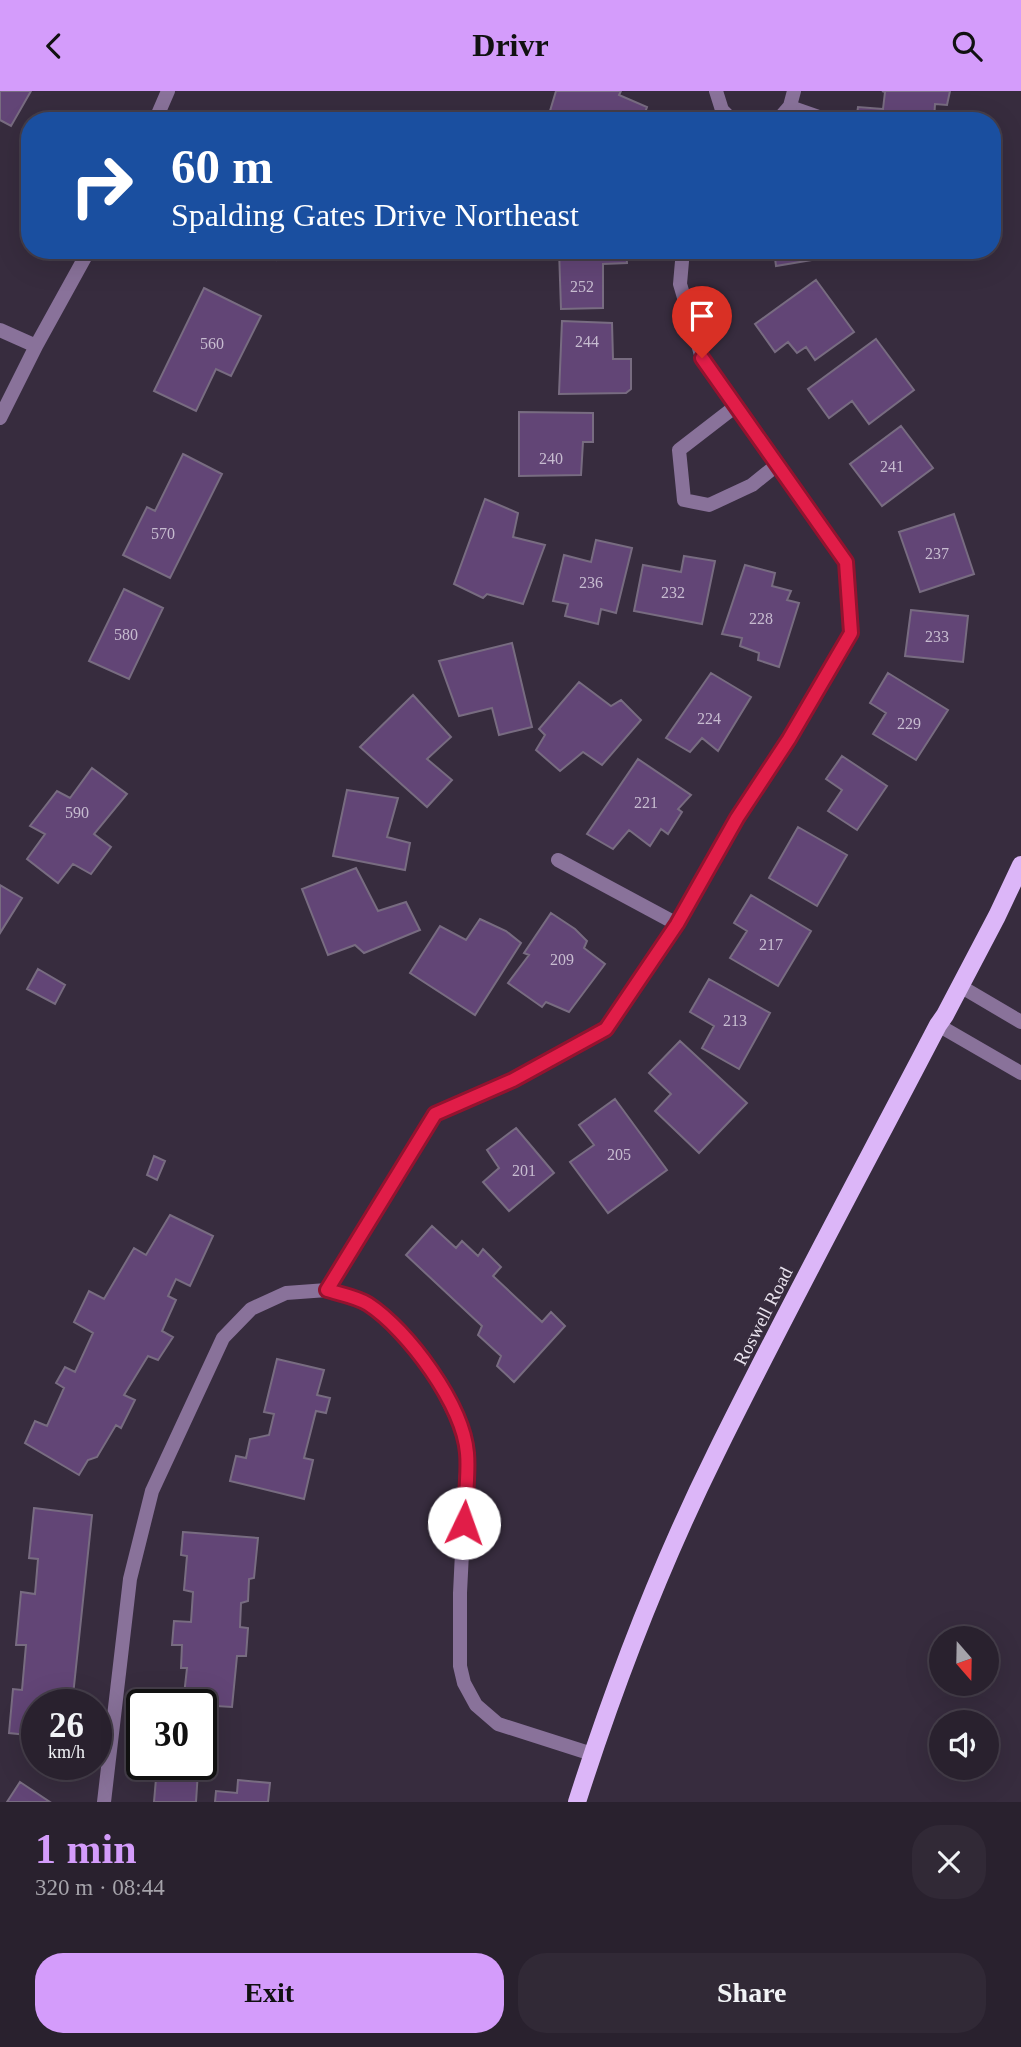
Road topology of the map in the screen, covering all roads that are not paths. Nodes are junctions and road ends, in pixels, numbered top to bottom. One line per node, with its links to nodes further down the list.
1 (169, 91): 5 (street)
2 (716, 91): 6 (street)
3 (794, 91): 4 (street)
4 (790, 106): 7 (street); 8 (lane)
5 (159, 112)
6 (724, 112)
7 (785, 112)
8 (807, 112)
9 (84, 259): 12 (street)
10 (682, 259): 13 (street)
11 (0, 330): 12 (street)
12 (36, 346): 14 (street)
13 (736, 406): 15 (street); 15 (street)
14 (0, 418)
15 (778, 464): 18 (street)
16 (558, 860): 18 (street)
17 (1021, 865): 19 (main road, Roswell Road)
18 (677, 924): 23 (street)
19 (960, 986): 20 (street); 21 (main road, Roswell Road)
20 (1021, 1022)
21 (938, 1025): 22 (street); 24 (main road, Roswell Road)
22 (1021, 1073)
23 (327, 1290): 24 (street); 25 (street)
24 (592, 1754): 26 (main road, Roswell Road)
25 (104, 1802)
26 (577, 1802)

